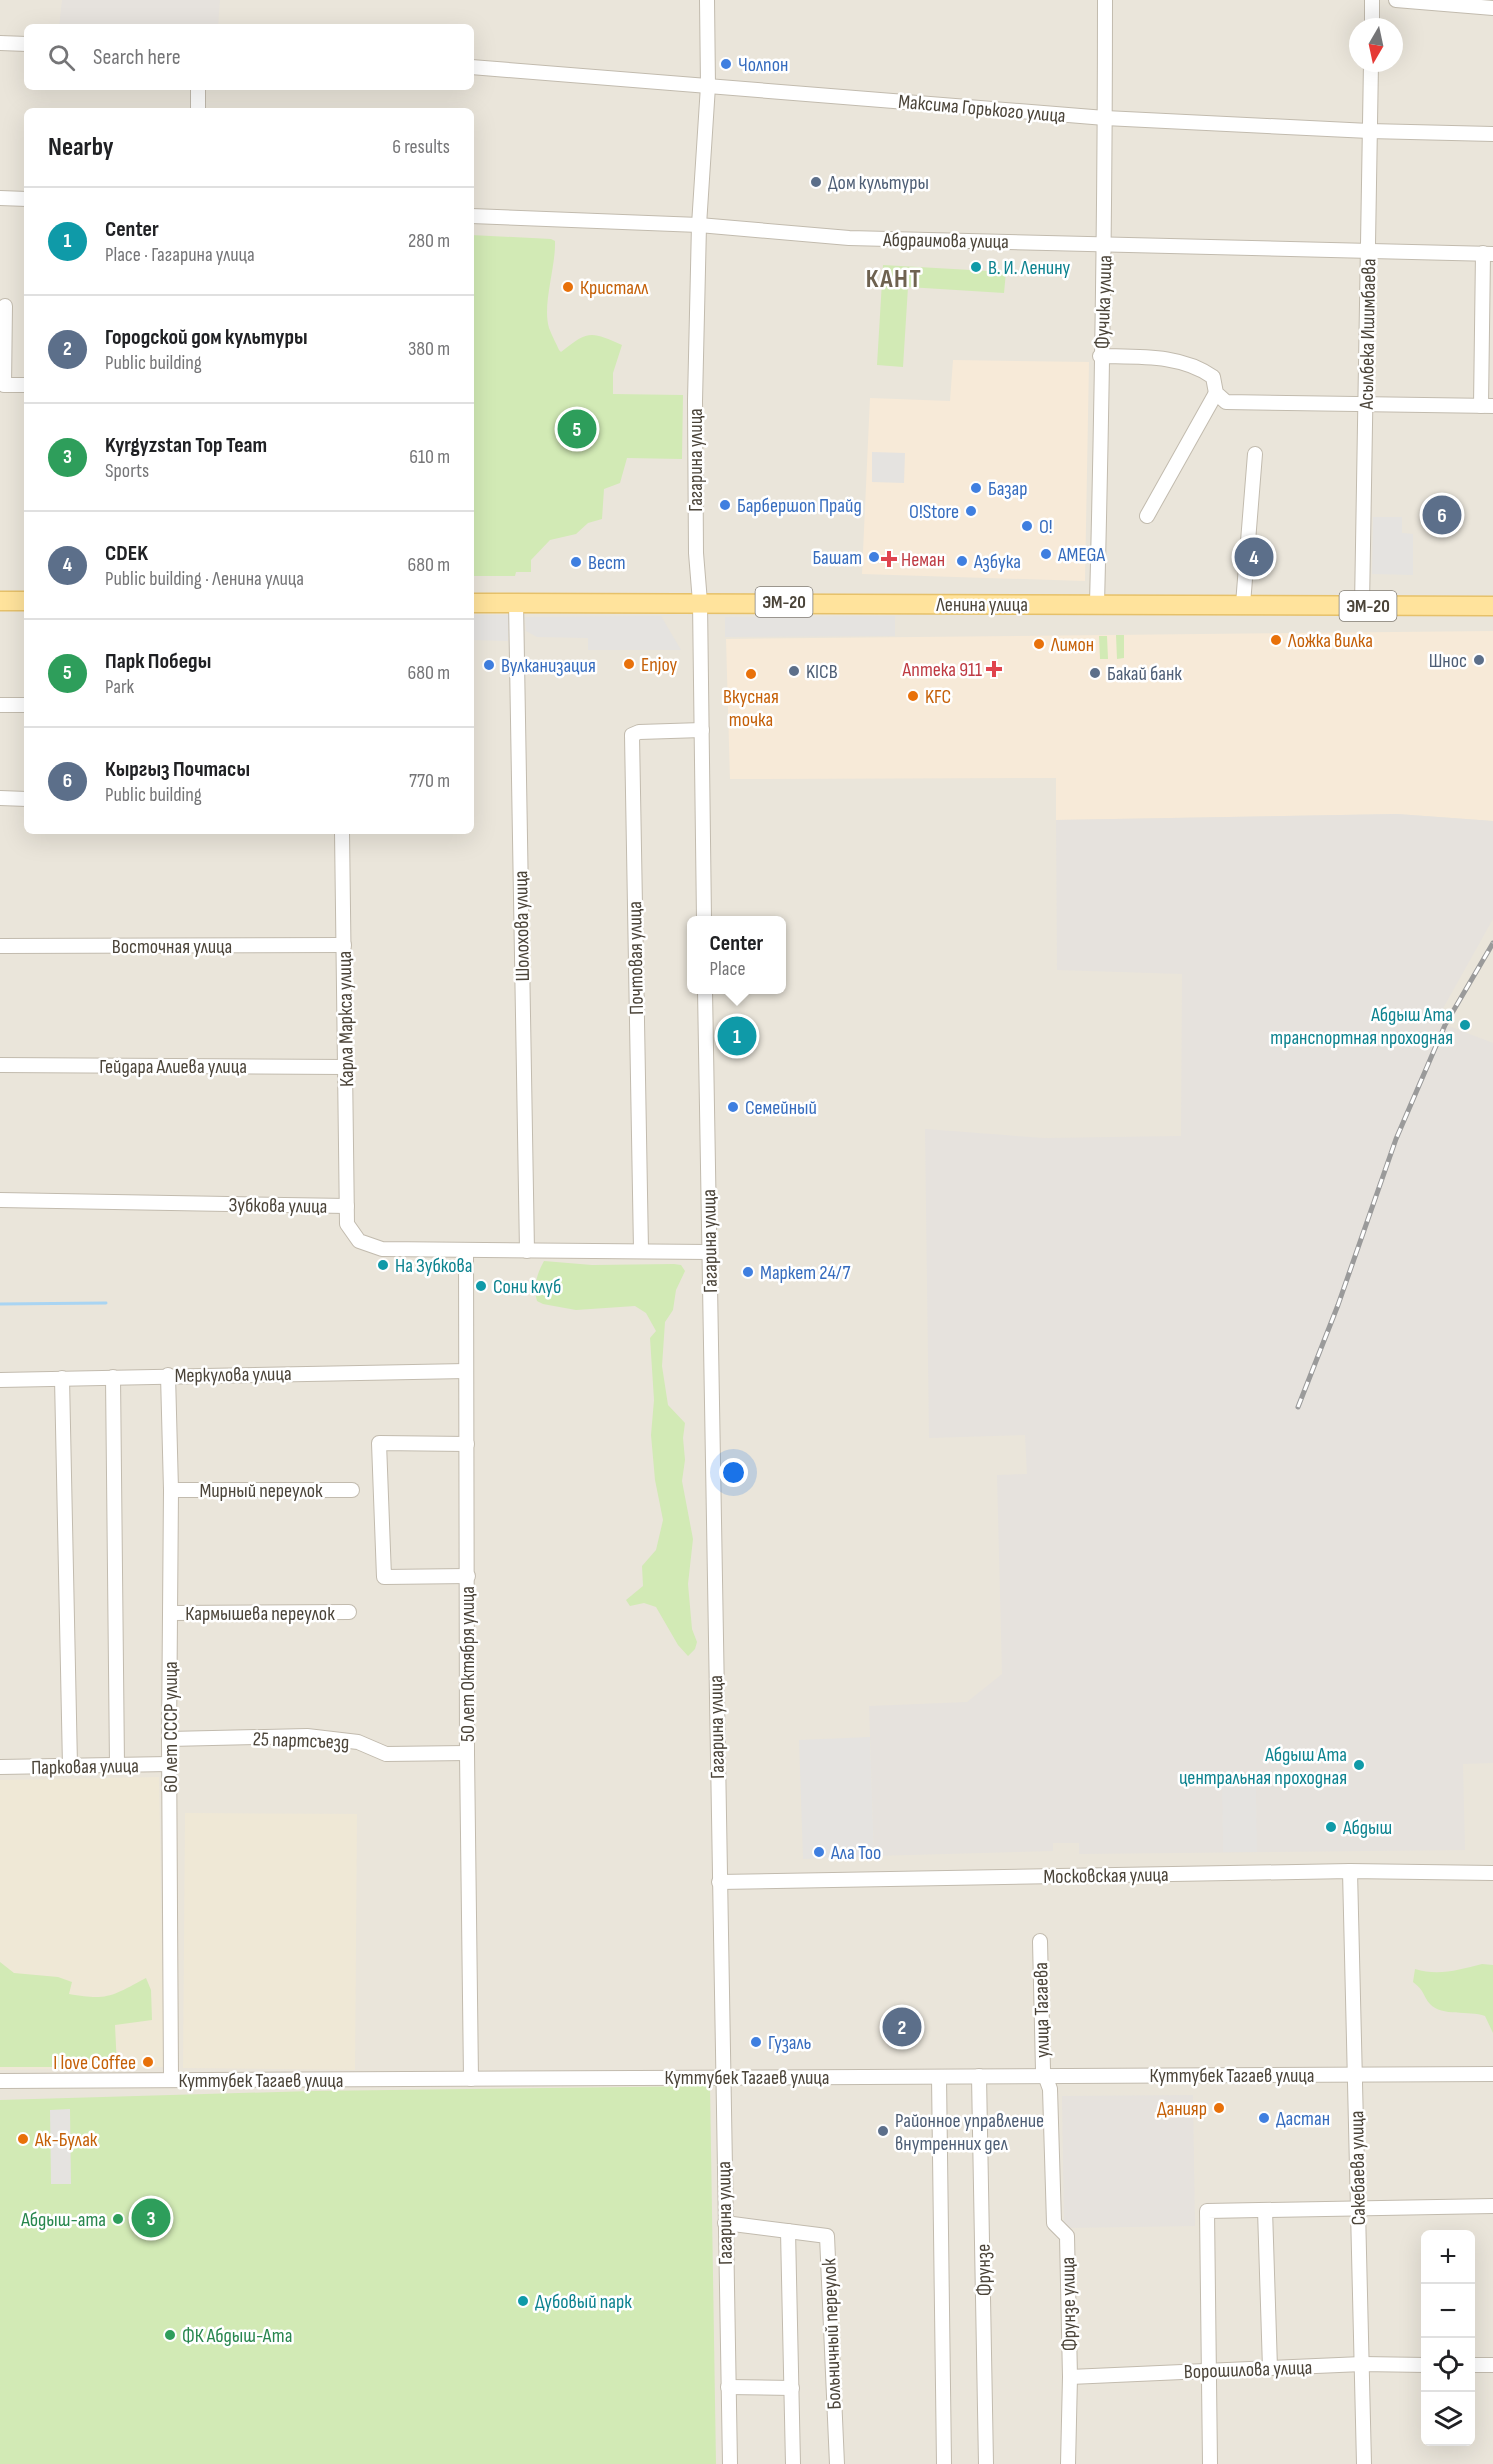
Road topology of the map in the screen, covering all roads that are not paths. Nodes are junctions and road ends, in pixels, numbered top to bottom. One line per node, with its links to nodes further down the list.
1 (707, 0): 12 (street, Гагарина улица)
2 (1105, 0): 15 (street, Фучика улица)
3 (1372, 0): 7 (street)
4 (1396, 0): 5 (street)
5 (1457, 2): 6 (street)
6 (1493, 8)
7 (1372, 18)
8 (0, 43): 9 (street)
9 (24, 44)
10 (474, 68): 12 (street, Максима Горького улица)
11 (1371, 72): 16 (street, Асылбека Ишимбаева)
12 (708, 86): 15 (street, Максима Горького улица); 21 (street, Гагарина улица)
13 (198, 90): 14 (street)
14 (198, 108)
15 (1105, 118): 16 (street, Максима Горького улица); 22 (street, Фучика улица)
16 (1369, 131): 17 (street, Максима Горького улица); 23 (street, Асылбека Ишимбаева)
17 (1493, 134)
18 (0, 198): 19 (street)
19 (24, 199)
20 (474, 216): 21 (street, Абдраимова улица)
21 (699, 225): 22 (street, Абдраимова улица); 36 (street, Гагарина улица)
22 (1105, 244): 23 (street, Абдраимова улица); 26 (street, Фучика улица)
23 (1367, 251): 24 (street, Абдраимова улица); 29 (street, Асылбека Ишимбаева)
24 (1488, 254): 30 (street)
25 (4, 306): 27 (street)
26 (1100, 356): 28 (street); 38 (street, Фучика улица)
27 (24, 385)
28 (1221, 397): 29 (street); 32 (street)
29 (1366, 403): 30 (street); 40 (street, Асылбека Ишимбаева)
30 (1487, 406)
31 (1255, 454): 39 (street)
32 (1147, 516)
33 (0, 601): 34 (main road)
34 (24, 601)
35 (516, 602): 36 (main road, Ленина улица / ЭМ-20); 37 (main road, Ленина улица / ЭМ-20); 58 (street, Шолохова улица)
36 (700, 602): 38 (main road, Ленина улица / ЭМ-20); 44 (street, Гагарина улица)
37 (474, 603)
38 (1096, 604): 39 (main road, Ленина улица / ЭМ-20)
39 (1243, 604): 40 (main road, Ленина улица / ЭМ-20)
40 (1362, 606): 41 (main road, Ленина улица / ЭМ-20)
41 (1493, 606)
42 (0, 705): 43 (street)
43 (24, 705)
44 (702, 730): 48 (street, Гагарина улица); 57 (street, Почтовая улица)
45 (0, 798): 46 (street)
46 (24, 799)
47 (342, 834): 49 (street, Карла Маркса улица)
48 (704, 916)
49 (344, 945): 50 (street, Восточная улица); 53 (street, Карла Маркса улица)
50 (0, 946)
51 (705, 994): 59 (street, Гагарина улица)
52 (0, 1065): 53 (street, Гейдара Алиева улица)
53 (346, 1067): 55 (street, Карла Маркса улица)
54 (0, 1200): 55 (street, Зубкова улица)
55 (347, 1206): 56 (street, Зубкова улица)
56 (466, 1250): 58 (street, Зубкова улица); 60 (street, 50 лет Октября улица)
57 (641, 1250): 58 (street, Зубкова улица); 59 (street, Зубкова улица)
58 (526, 1251)
59 (709, 1251): 79 (street, Гагарина улица)
60 (466, 1371): 61 (street, Меркулова улица); 65 (street, 50 лет Октября улица)
61 (168, 1375): 62 (street, Меркулова улица); 66 (street, 60 лет СССР улица)
62 (112, 1377): 63 (street, Меркулова улица); 74 (street)
63 (62, 1378): 64 (street, Меркулова улица); 75 (street)
64 (0, 1380)
65 (467, 1444): 68 (street, 50 лет Октября улица); 68 (street)
66 (171, 1490): 67 (street, Мирный переулок); 70 (street, 60 лет СССР улица)
67 (351, 1490)
68 (468, 1576): 72 (street, 50 лет Октября улица)
69 (349, 1612): 70 (street, Кармышева переулок)
70 (171, 1613): 71 (street, 60 лет СССР улица)
71 (169, 1739): 72 (street, 25 партсъезд); 73 (street, 60 лет СССР улица)
72 (466, 1753): 87 (street, 50 лет Октября улица)
73 (169, 1764): 74 (street, Парковая улица); 88 (street, 60 лет СССР улица)
74 (117, 1765): 75 (street, Парковая улица)
75 (70, 1766): 76 (street, Парковая улица)
76 (0, 1767)
77 (1350, 1871): 78 (street, Московская улица); 79 (street, Московская улица); 82 (street, Сакебаева улица)
78 (1493, 1873)
79 (718, 1882): 86 (street, Гагарина улица)
80 (1040, 1941): 85 (street, улица Тагаева)
81 (1493, 2074): 82 (street, Куттубек Тагаев улица)
82 (1354, 2075): 85 (street, Куттубек Тагаев улица); 91 (street, Сакебаева улица)
83 (939, 2076): 84 (street, Куттубек Тагаев улица); 86 (street, Куттубек Тагаев улица); 107 (street)
84 (979, 2076): 85 (street, Куттубек Тагаев улица); 108 (street, Фрунзе)
85 (1047, 2076): 101 (street, Фрунзе улица)
86 (722, 2078): 87 (street, Куттубек Тагаев улица); 93 (street, Гагарина улица)
87 (471, 2079): 88 (street, Куттубек Тагаев улица)
88 (171, 2080): 89 (street, Куттубек Тагаев улица)
89 (0, 2081)
90 (1493, 2206): 91 (street)
91 (1358, 2208): 92 (street); 95 (street, Сакебаева улица)
92 (1265, 2210): 99 (street); 100 (street)
93 (724, 2223): 94 (street, Больничный переулок); 102 (street, Гагарина улица)
94 (788, 2231): 103 (street); 106 (street, Больничный переулок)
95 (1362, 2364): 96 (street, Ворошилова улица); 99 (street, Ворошилова улица); 111 (street, Сакебаева улица)
96 (1421, 2365)
97 (1475, 2365): 98 (street)
98 (1493, 2365)
99 (1270, 2368): 100 (street, Ворошилова улица)
100 (1208, 2371): 101 (street, Ворошилова улица); 110 (street)
101 (1070, 2377): 109 (street, Фрунзе улица)
102 (728, 2387): 103 (street); 104 (street, Гагарина улица)
103 (792, 2388): 105 (street)
104 (730, 2464)
105 (793, 2464)
106 (837, 2464)
107 (944, 2464)
108 (987, 2464)
109 (1068, 2464)
110 (1210, 2464)
111 (1364, 2464)

